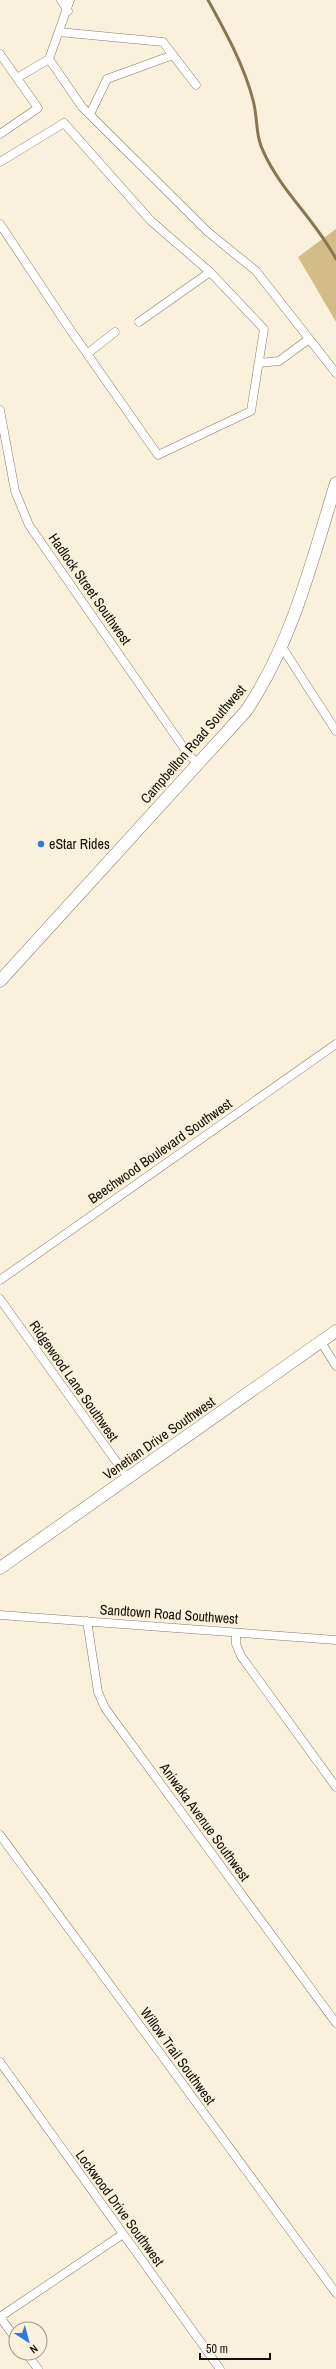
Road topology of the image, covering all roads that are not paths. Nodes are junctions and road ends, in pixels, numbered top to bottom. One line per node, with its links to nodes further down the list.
1 (61, 0): 3 (street)
2 (70, 0): 3 (street)
3 (68, 11): 4 (street)
4 (60, 32): 6 (street); 7 (street)
5 (0, 54): 8 (street)
6 (173, 55): 9 (street); 10 (street)
7 (49, 59): 8 (street); 10 (street)
8 (17, 78): 11 (street)
9 (196, 85)
10 (90, 114): 17 (street)
11 (0, 134)
12 (0, 162): 14 (street)
13 (0, 224): 18 (street)
14 (210, 272): 15 (street); 19 (street)
15 (139, 322)
16 (115, 332): 18 (street)
17 (309, 339): 19 (street); 20 (street)
18 (87, 354): 19 (street)
19 (259, 363)
20 (336, 374)
21 (0, 410): 25 (street, Hadlock Street Southwest)
22 (336, 483): 23 (main road, Campbellton Road Southwest)
23 (282, 647): 24 (street); 25 (main road, Campbellton Road Southwest)
24 (336, 732)
25 (198, 765): 26 (main road, Campbellton Road Southwest)
26 (1, 979)
27 (336, 1044): 28 (street, Beechwood Boulevard Southwest)
28 (0, 1280)
29 (0, 1299): 33 (street, Ridgewood Lane Southwest)
30 (336, 1332): 31 (main road, Venetian Drive Southwest)
31 (321, 1342): 32 (street); 33 (main road, Venetian Drive Southwest)
32 (336, 1366)
33 (128, 1478): 34 (main road, Venetian Drive Southwest)
34 (0, 1568)
35 (0, 1615): 36 (street, Sandtown Road Southwest)
36 (86, 1621): 37 (street, Sandtown Road Southwest); 41 (street, Aniwaka Avenue Southwest)
37 (236, 1633): 38 (street, Sandtown Road Southwest); 39 (street)
38 (336, 1640)
39 (336, 1788)
40 (0, 1835): 44 (street, Willow Trail Southwest)
41 (336, 2023)
42 (0, 2062): 43 (street, Lockwood Drive Southwest)
43 (123, 2234): 45 (street); 47 (street, Lockwood Drive Southwest)
44 (336, 2293)
45 (0, 2317): 46 (street)
46 (8, 2328)
47 (220, 2369)

